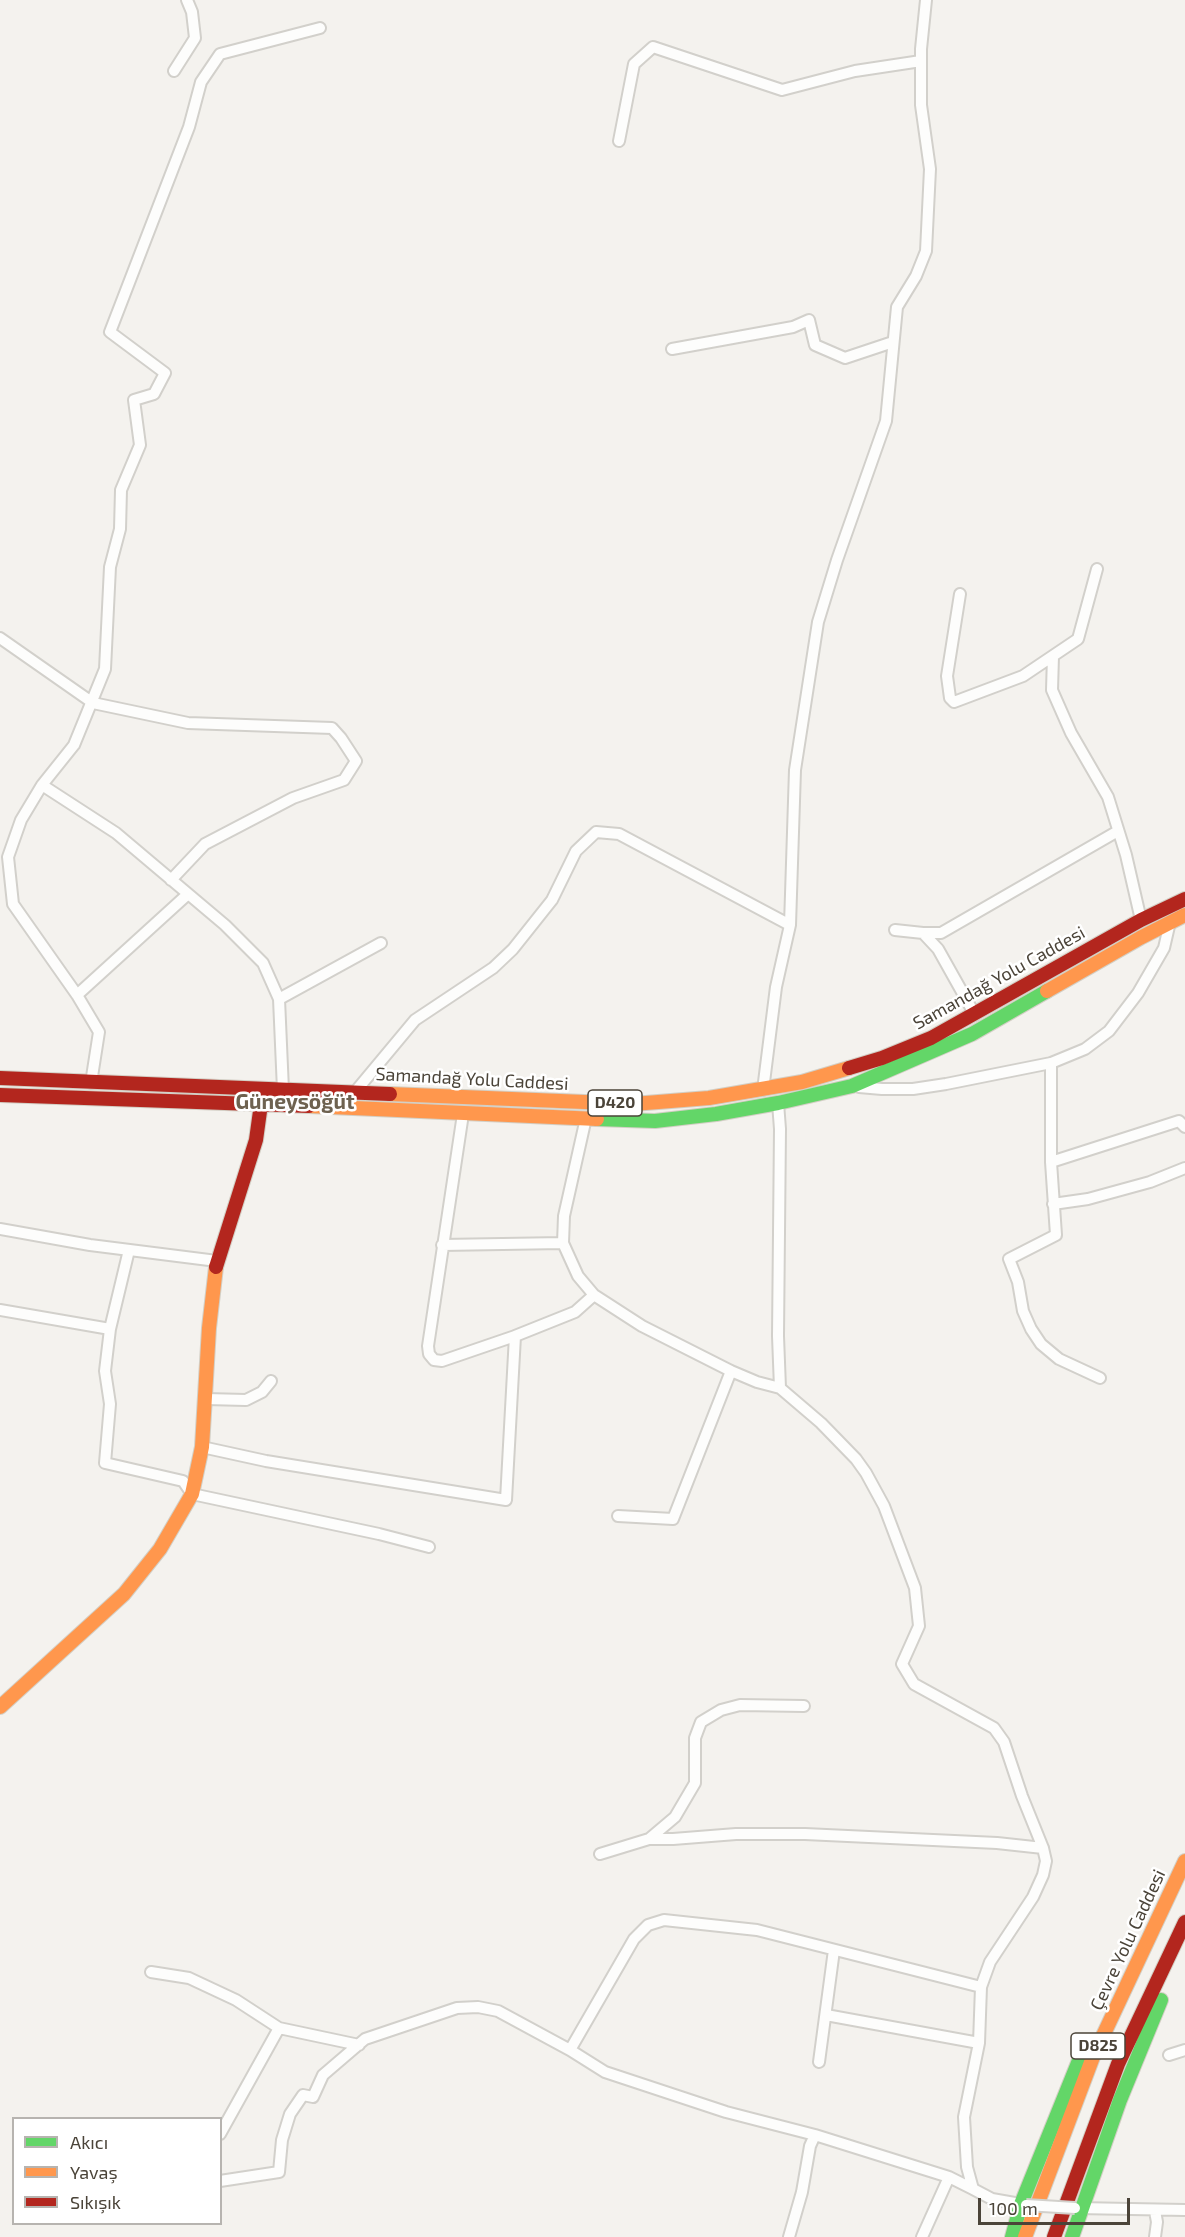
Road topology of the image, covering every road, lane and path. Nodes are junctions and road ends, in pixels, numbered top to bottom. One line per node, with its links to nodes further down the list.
1 (187, 0): 5 (street)
2 (926, 0): 4 (street)
3 (320, 28): 13 (street)
4 (921, 62): 6 (street); 7 (street)
5 (174, 71)
6 (619, 141)
7 (893, 342): 8 (street); 22 (street)
8 (672, 350)
9 (1097, 569): 12 (street)
10 (960, 594): 12 (street)
11 (0, 638): 13 (street)
12 (1053, 656): 15 (street)
13 (93, 703): 14 (street); 16 (street)
14 (42, 785): 16 (street); 26 (street)
15 (1118, 831): 20 (street); 24 (street)
16 (171, 880): 17 (street)
17 (188, 894): 26 (street); 27 (street)
18 (1185, 899): 20 (main road, Samandağ Yolu Caddesi / D420)
19 (1185, 915): 21 (main road, Samandağ Yolu Caddesi / D420)
20 (1141, 920): 28 (main road, Samandağ Yolu Caddesi / D420)
21 (1170, 922): 29 (street); 32 (main road, Samandağ Yolu Caddesi / D420)
22 (789, 926): 34 (street); 35 (street)
23 (896, 930): 24 (street)
24 (923, 933): 28 (street)
25 (381, 943): 27 (street)
26 (77, 995): 31 (street)
27 (279, 999): 33 (street)
28 (975, 1015): 34 (main road, Samandağ Yolu Caddesi / D420)
29 (1051, 1063): 32 (street); 42 (street)
30 (0, 1078): 31 (main road, Samandağ Yolu Caddesi / D420)
31 (91, 1083): 33 (main road, Samandağ Yolu Caddesi / D420)
32 (852, 1086): 37 (main road, Samandağ Yolu Caddesi / D420)
33 (283, 1090): 35 (main road, Samandağ Yolu Caddesi / D420)
34 (763, 1090): 35 (main road, Samandağ Yolu Caddesi / D420)
35 (355, 1092)
36 (0, 1095): 38 (main road, Samandağ Yolu Caddesi / D420)
37 (778, 1103): 40 (main road, Samandağ Yolu Caddesi / D420); 57 (street)
38 (261, 1104): 39 (main road, Samandağ Yolu Caddesi / D420); 49 (main road)
39 (463, 1114): 40 (main road, Samandağ Yolu Caddesi / D420); 47 (street)
40 (586, 1118): 46 (street)
41 (1185, 1127): 42 (street)
42 (1052, 1162): 44 (street)
43 (1185, 1168): 44 (street)
44 (1053, 1204): 55 (street)
45 (0, 1229): 48 (street)
46 (563, 1243): 47 (street); 50 (street)
47 (442, 1245): 53 (street)
48 (129, 1250): 49 (street); 52 (street)
49 (217, 1261): 58 (main road)
50 (594, 1295): 53 (street); 54 (street)
51 (0, 1310): 52 (street)
52 (110, 1329): 60 (street)
53 (515, 1336): 59 (street)
54 (731, 1371): 57 (street); 61 (street)
55 (1100, 1378)
56 (271, 1381): 58 (street)
57 (780, 1388): 66 (street)
58 (206, 1399): 59 (main road)
59 (202, 1447): 60 (main road)
60 (192, 1494): 62 (street); 64 (main road)
61 (618, 1516)
62 (429, 1547)
63 (804, 1706): 65 (street)
64 (0, 1707)
65 (649, 1839): 66 (street); 67 (street)
66 (1043, 1848): 72 (street)
67 (600, 1854)
68 (1183, 1865): 86 (main road); 93 (main road, Çevre Yolu Caddesi / D825)
69 (1183, 1925): 87 (main road); 94 (main road, D825)
70 (834, 1950): 72 (street); 73 (street); 77 (street)
71 (151, 1972): 74 (street)
72 (981, 1987): 75 (street)
73 (825, 2016): 75 (street); 80 (street)
74 (279, 2028): 76 (street); 81 (street)
75 (979, 2043): 85 (street)
76 (359, 2045): 77 (street); 84 (street)
77 (570, 2050): 82 (street)
78 (1185, 2050): 79 (street)
79 (1169, 2055)
80 (819, 2062)
81 (222, 2130)
82 (815, 2135): 83 (street); 90 (street)
83 (949, 2177): 85 (street); 91 (street)
84 (222, 2181)
85 (974, 2189): 86 (street)
86 (1024, 2205): 87 (street, bridge); 92 (main road)
87 (1078, 2208): 88 (street); 95 (main road)
88 (1155, 2211): 89 (street); 96 (street)
89 (1185, 2211)
90 (789, 2237)
91 (922, 2237)
92 (1012, 2237)
93 (1025, 2237)
94 (1054, 2237)
95 (1072, 2237)
96 (1155, 2237)

